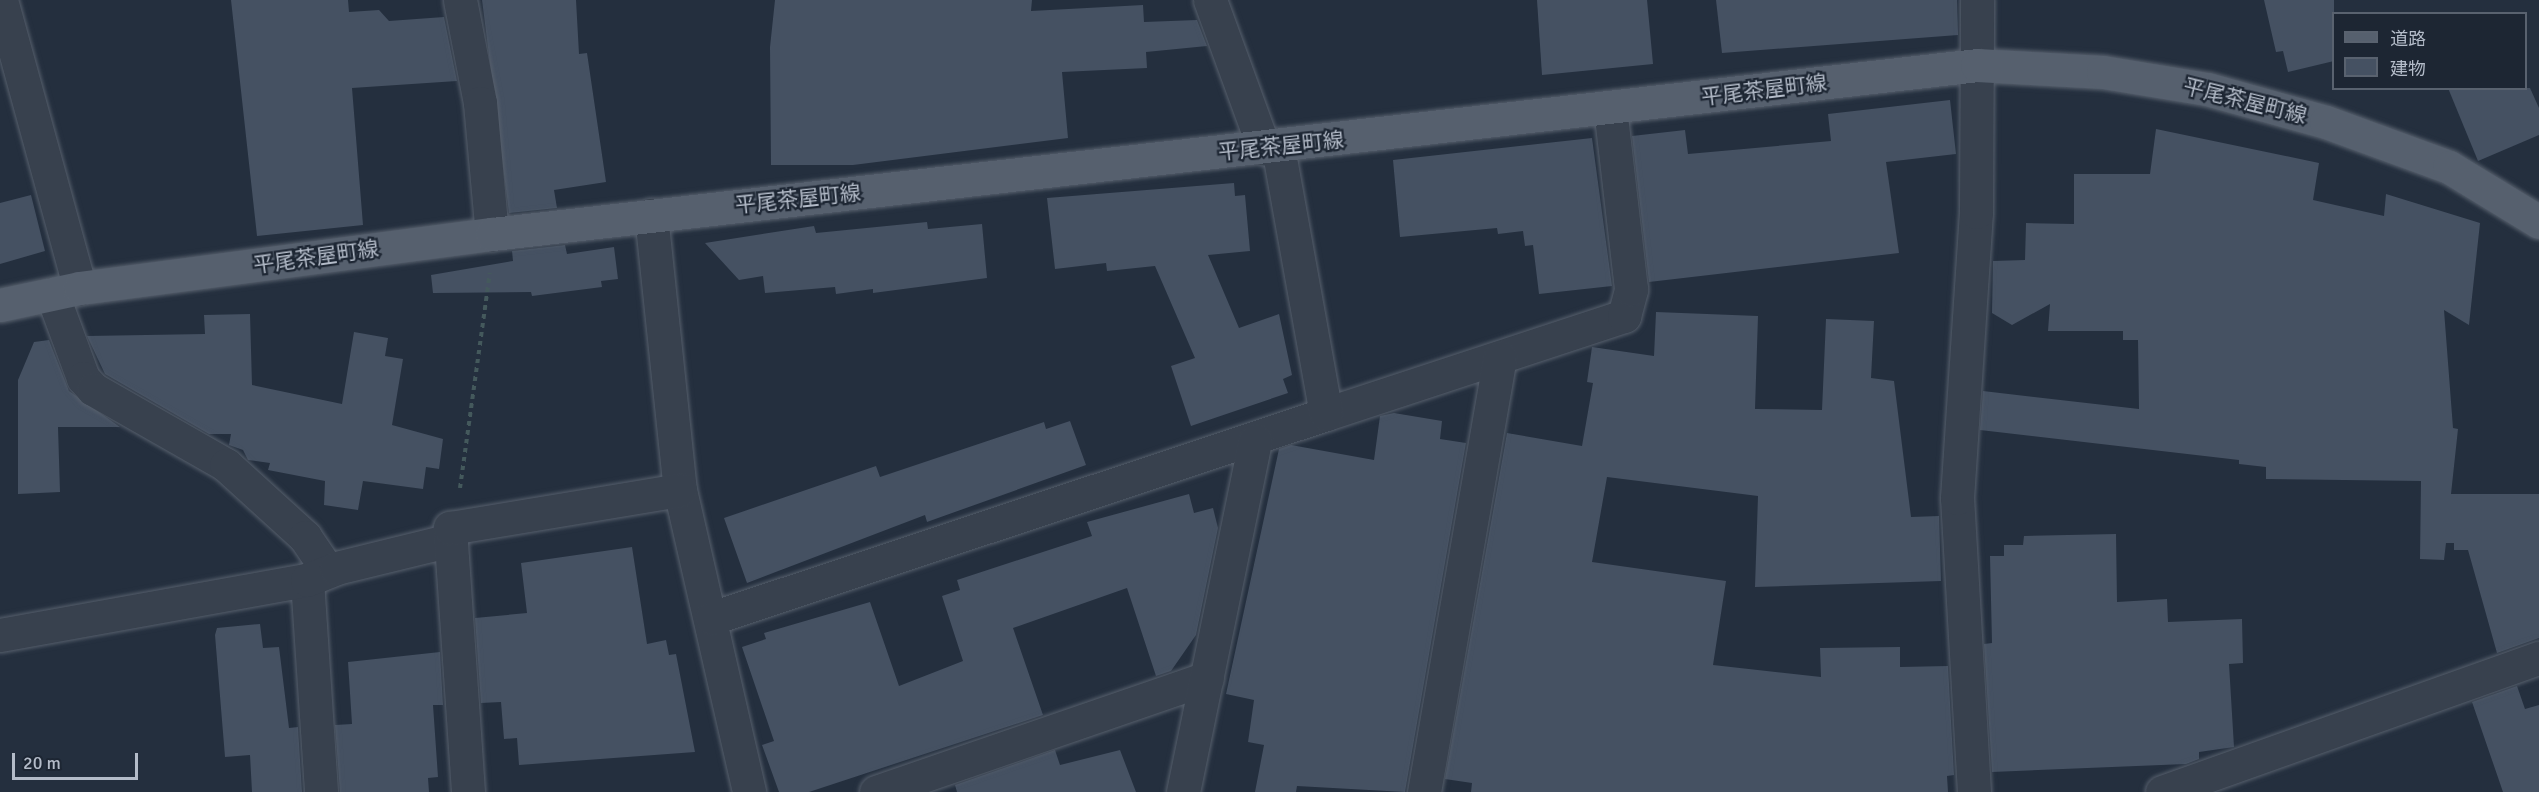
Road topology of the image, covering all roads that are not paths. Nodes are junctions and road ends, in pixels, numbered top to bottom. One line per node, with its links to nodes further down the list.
1 (2, 0): 11 (street)
2 (460, 0): 10 (street)
3 (1210, 0): 7 (street)
4 (1977, 0): 5 (street)
5 (1977, 65): 6 (main road, 平尾茶屋町線); 9 (main road, 平尾茶屋町線); 29 (street)
6 (1610, 108): 7 (main road, 平尾茶屋町線); 13 (street)
7 (1271, 147): 8 (main road, 平尾茶屋町線); 14 (street)
8 (651, 215): 10 (main road, 平尾茶屋町線); 16 (street)
9 (2539, 222)
10 (489, 234): 11 (main road, 平尾茶屋町線)
11 (66, 291): 12 (main road, 平尾茶屋町線); 18 (street)
12 (0, 305)
13 (1500, 358): 14 (street); 28 (street)
14 (1326, 414): 15 (street)
15 (1255, 440): 19 (street); 22 (street)
16 (680, 490): 17 (street); 19 (street)
17 (454, 534): 18 (street); 24 (street)
18 (318, 575): 20 (street); 23 (street)
19 (712, 618): 25 (street)
20 (0, 635)
21 (2539, 658): 30 (street)
22 (1207, 678): 26 (street); 27 (street)
23 (321, 792)
24 (468, 792)
25 (749, 792)
26 (876, 792)
27 (1183, 792)
28 (1424, 792)
29 (1974, 792)
30 (2162, 792)

